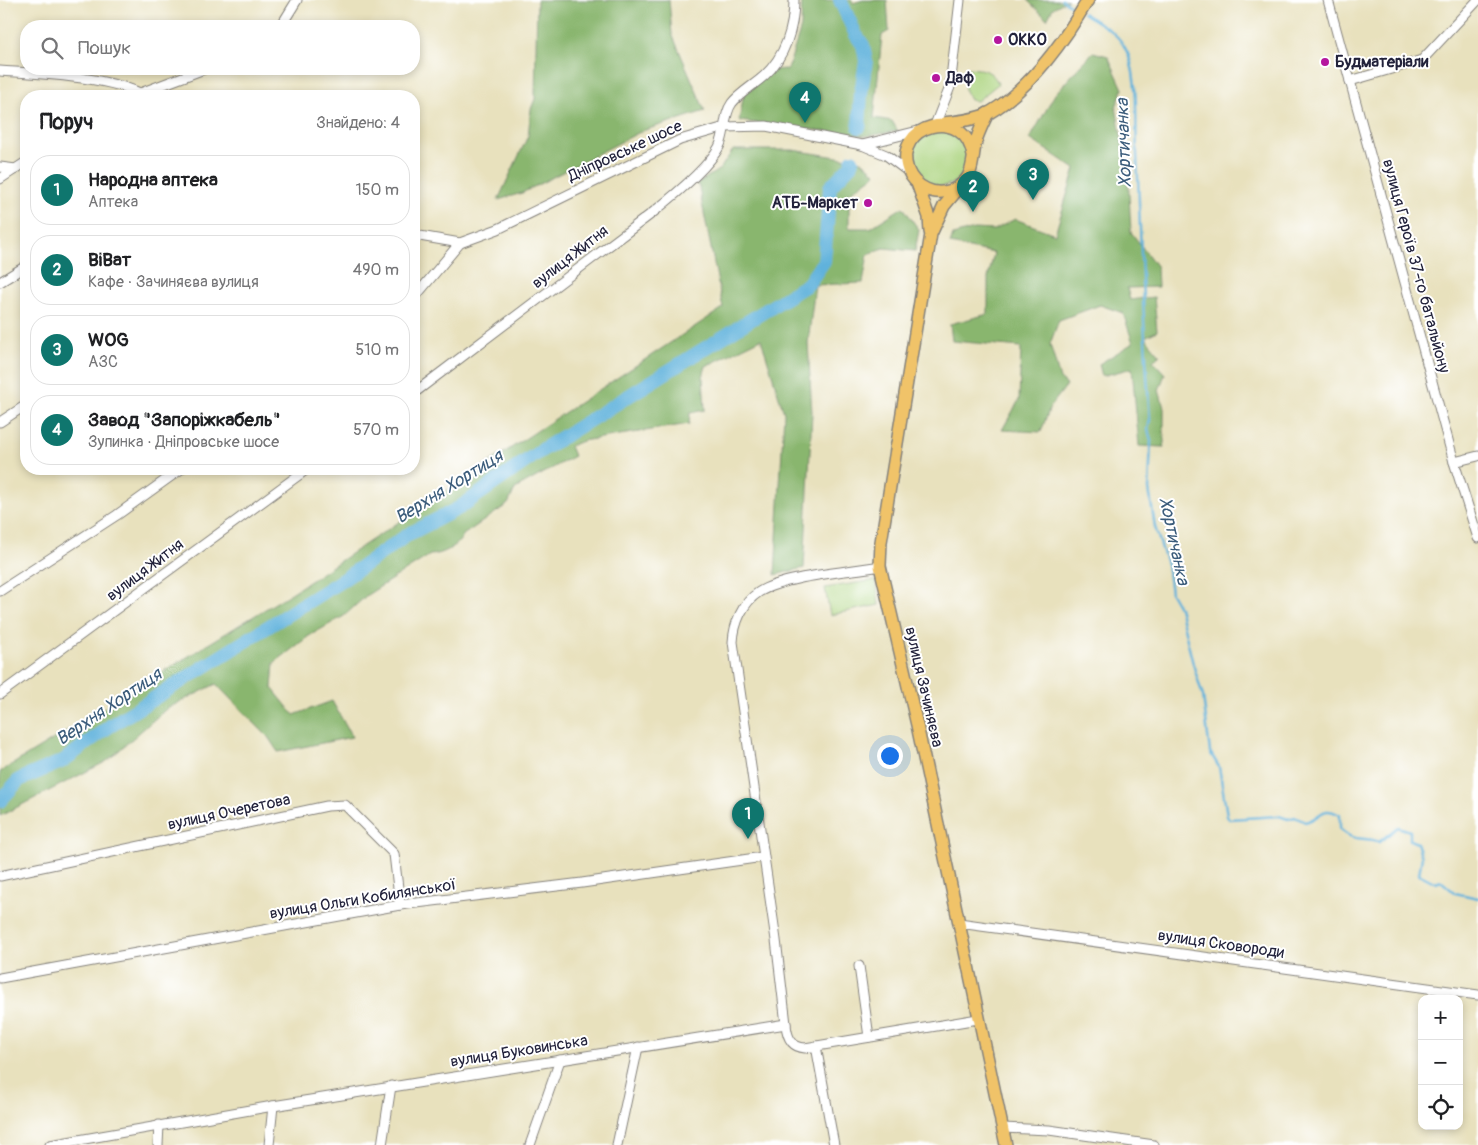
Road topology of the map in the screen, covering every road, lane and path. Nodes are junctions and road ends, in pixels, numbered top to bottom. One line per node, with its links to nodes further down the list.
1 (297, 0): 7 (street)
2 (794, 0): 17 (street, вулиця Житня)
3 (960, 0): 16 (street)
4 (1328, 0): 12 (street, вулиця Героїв 37-го батальйону)
5 (1478, 0): 12 (street)
6 (1087, 1): 15 (main road)
7 (285, 20)
8 (0, 71): 9 (street)
9 (20, 73)
10 (47, 75): 13 (street)
11 (189, 75): 14 (street)
12 (1350, 81): 38 (street, вулиця Героїв 37-го батальйону)
13 (128, 90)
14 (152, 90)
15 (988, 113): 16 (main road); 20 (main road)
16 (935, 125): 18 (main road); 20 (main road)
17 (725, 127): 19 (street, Дніпровське шосе); 30 (street, Дніпровське шосе); 34 (street, вулиця Житня)
18 (922, 130): 19 (street); 24 (main road)
19 (862, 145): 24 (street, Дніпровське шосе)
20 (973, 156): 26 (main road)
21 (20, 166): 23 (street)
22 (0, 167): 23 (street)
23 (16, 169): 25 (street)
24 (910, 173): 27 (main road)
25 (0, 179)
26 (964, 182): 27 (main road); 28 (main road)
27 (917, 183): 28 (main road)
28 (931, 234): 42 (main road, вулиця Зачиняєва)
29 (420, 236): 30 (street)
30 (460, 243): 33 (street)
31 (20, 270): 32 (street)
32 (0, 282)
33 (420, 291)
34 (420, 388)
35 (20, 409): 36 (street)
36 (0, 422)
37 (1478, 456): 38 (street)
38 (1454, 462): 41 (street, вулиця Героїв 37-го батальйону)
39 (173, 475): 43 (street)
40 (299, 475): 44 (street, вулиця Житня)
41 (1478, 538)
42 (880, 566): 45 (street); 48 (main road, вулиця Зачиняєва)
43 (0, 591)
44 (0, 694)
45 (763, 857): 47 (street, вулиця Ольги Кобилянської); 53 (street)
46 (0, 876): 47 (street, вулиця Очеретова)
47 (400, 905): 50 (street, вулиця Ольги Кобилянської)
48 (959, 923): 51 (street, вулиця Сковороди); 52 (main road, вулиця Зачиняєва)
49 (859, 966): 54 (street)
50 (0, 978)
51 (1478, 995)
52 (978, 1019): 54 (street); 61 (main road, вулиця Зачиняєва)
53 (786, 1024): 55 (street); 56 (street, вулиця Буковинська)
54 (869, 1038): 55 (street)
55 (816, 1046): 68 (street)
56 (638, 1047): 57 (street, вулиця Буковинська); 67 (street)
57 (560, 1060): 58 (street, вулиця Буковинська); 66 (street)
58 (391, 1086): 59 (street, вулиця Буковинська); 65 (street)
59 (272, 1106): 60 (street, вулиця Буковинська); 64 (street)
60 (159, 1125): 62 (street, вулиця Буковинська); 63 (street)
61 (1003, 1128): 69 (main road, вулиця Зачиняєва); 70 (street)
62 (50, 1145)
63 (158, 1145)
64 (269, 1145)
65 (382, 1145)
66 (530, 1145)
67 (617, 1145)
68 (834, 1145)
69 (1006, 1145)
70 (1154, 1145)

